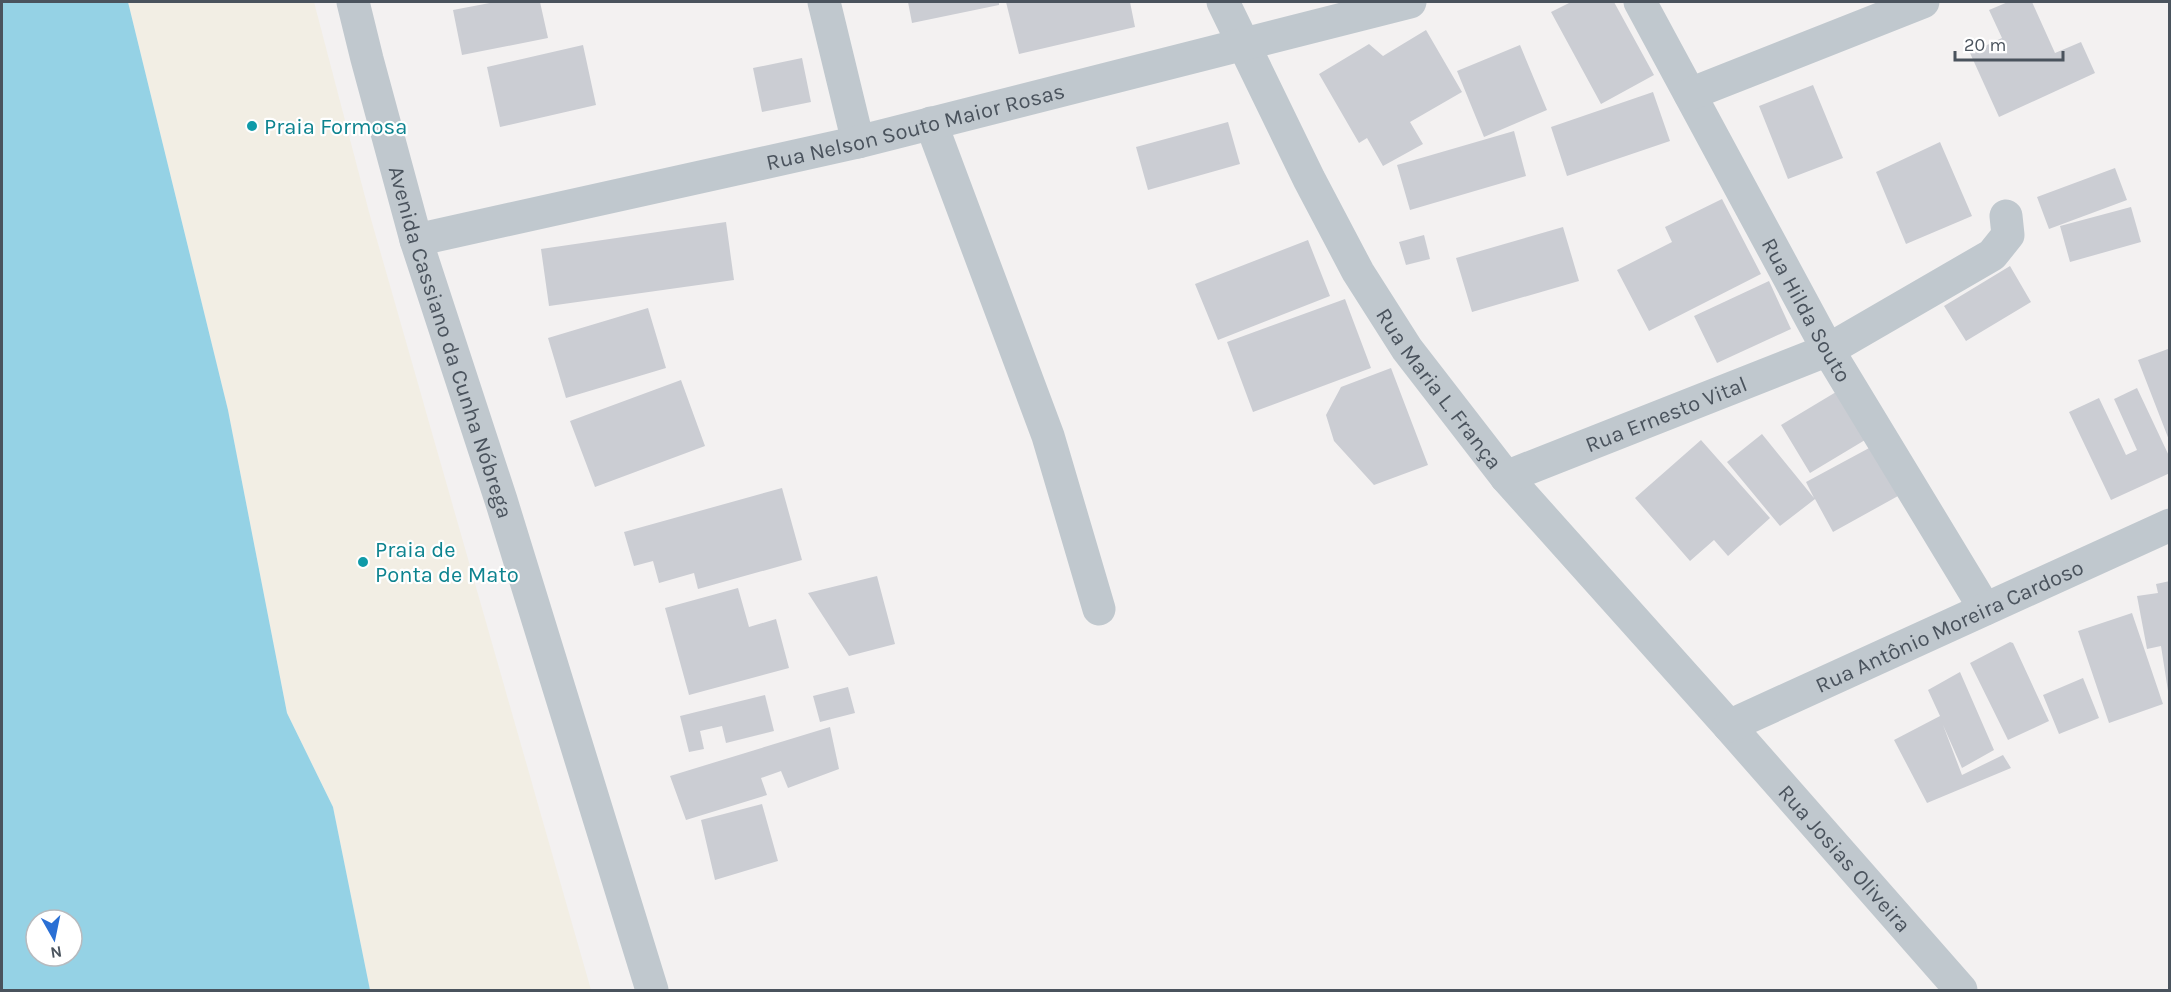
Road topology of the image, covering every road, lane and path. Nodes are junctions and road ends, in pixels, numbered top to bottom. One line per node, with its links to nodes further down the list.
1 (353, 2): 12 (street, Avenida Cassiano da Cunha Nóbrega)
2 (824, 2): 10 (street)
3 (1223, 2): 7 (street, Rua Maria L. França)
4 (1410, 2): 7 (street, Rua Nelson Souto Maior Rosas)
5 (1640, 2): 8 (street, Rua Hilda Souto)
6 (1923, 2): 8 (street)
7 (1242, 44): 9 (street, Rua Nelson Souto Maior Rosas); 14 (street, Rua Maria L. França)
8 (1690, 94): 13 (street, Rua Hilda Souto)
9 (931, 123): 10 (street, Rua Nelson Souto Maior Rosas); 16 (street)
10 (858, 142): 12 (street, Rua Nelson Souto Maior Rosas)
11 (2006, 216): 13 (street, Rua Ernesto Vital)
12 (416, 240): 19 (street, Avenida Cassiano da Cunha Nóbrega)
13 (1828, 350): 14 (street, Rua Ernesto Vital); 17 (street, Rua Hilda Souto)
14 (1506, 477): 18 (street, Rua Maria L. França)
15 (2169, 525): 17 (street, Rua Antônio Moreira Cardoso)
16 (1099, 609)
17 (1985, 609): 18 (street, Rua Antônio Moreira Cardoso)
18 (1729, 726): 20 (street, Rua Josias Oliveira)
19 (652, 990)
20 (1961, 990)

